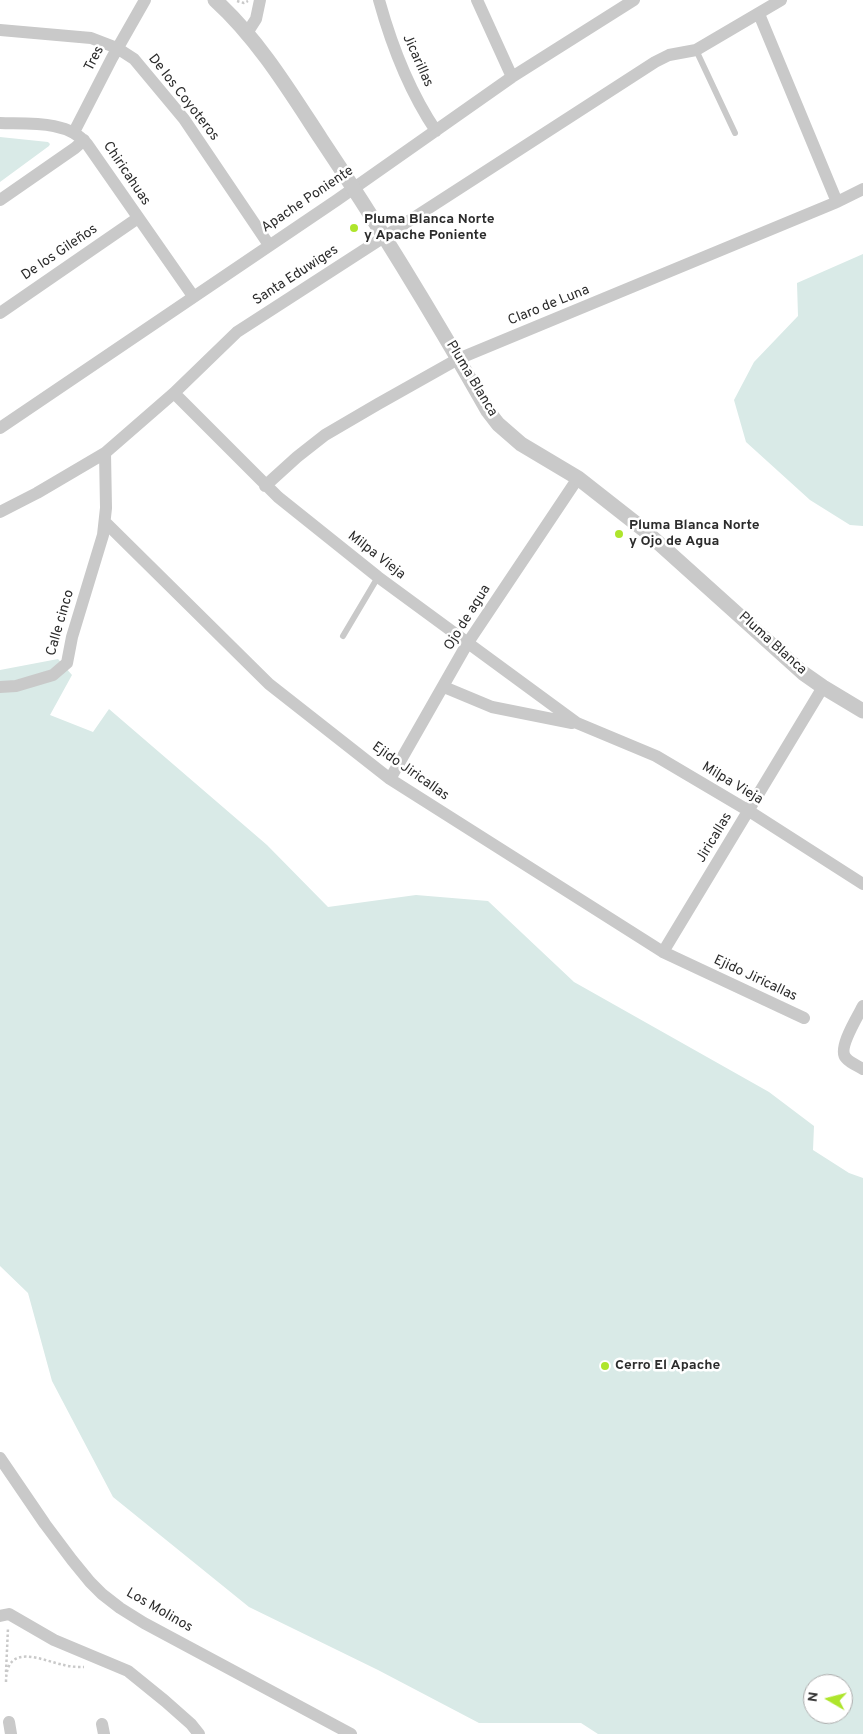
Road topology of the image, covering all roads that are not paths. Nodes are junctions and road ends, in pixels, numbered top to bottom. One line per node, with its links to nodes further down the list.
1 (145, 0): 11 (street, Tres)
2 (215, 0): 10 (street, Pluma Blanca)
3 (260, 0): 10 (street)
4 (379, 0): 15 (street, Jicarillas)
5 (477, 0): 13 (street)
6 (634, 0): 13 (street, Apache Poniente)
7 (781, 0): 8 (street, Santa Eduwiges)
8 (759, 14): 12 (street, Santa Eduwiges); 21 (street)
9 (0, 30): 11 (street, De los Coyoteros)
10 (247, 32): 18 (street, Pluma Blanca)
11 (117, 48): 17 (street, Tres); 24 (street, De los Coyoteros)
12 (696, 50): 16 (lane); 23 (street, Santa Eduwiges)
13 (512, 77): 15 (street, Apache Poniente)
14 (0, 123): 17 (street)
15 (436, 131): 18 (street, Apache Poniente)
16 (735, 133)
17 (79, 136): 20 (street); 22 (street, Chiricahuas)
18 (354, 188): 23 (street, Pluma Blanca); 24 (street, Apache Poniente)
19 (863, 189): 21 (street, Claro de Luna)
20 (0, 200)
21 (837, 202): 27 (street, Claro de Luna)
22 (138, 218): 25 (street, Chiricahuas); 26 (street, De los Gileños)
23 (385, 236): 27 (street, Pluma Blanca); 28 (street, Santa Eduwiges)
24 (269, 245): 25 (street, Apache Poniente)
25 (193, 296): 29 (street, Apache Poniente)
26 (0, 313)
27 (458, 359): 31 (street, Pluma Blanca); 32 (street, Claro de Luna)
28 (174, 392): 30 (street, Santa Eduwiges); 32 (street, Milpa Vieja)
29 (0, 428)
30 (105, 453): 33 (street, Santa Eduwiges); 34 (street)
31 (578, 478): 37 (street, Ojo de agua); 39 (street, Pluma Blanca)
32 (265, 486): 35 (street, Milpa Vieja)
33 (0, 512)
34 (106, 522): 40 (street, Calle cinco); 43 (street, Ejido Jiricallas)
35 (378, 577): 36 (lane); 37 (street, Milpa Vieja)
36 (343, 636)
37 (467, 644): 38 (street, Ojo de agua); 42 (street, Milpa Vieja)
38 (444, 687): 42 (street, Milpa Vieja); 43 (street, Ojo de agua)
39 (823, 687): 41 (street, Pluma Blanca); 44 (street, Jiricallas)
40 (0, 688)
41 (863, 711)
42 (577, 724): 44 (street, Milpa Vieja)
43 (390, 779): 46 (street, Ejido Jiricallas)
44 (749, 811): 45 (street, Milpa Vieja); 46 (street, Jiricallas)
45 (863, 884)
46 (663, 952): 48 (street, Ejido Jiricallas)
47 (863, 1006): 49 (street)
48 (804, 1018)
49 (863, 1069)
50 (0, 1458): 53 (street, Los Molinos)
51 (4, 1615): 52 (street)
52 (199, 1734)
53 (351, 1734)

